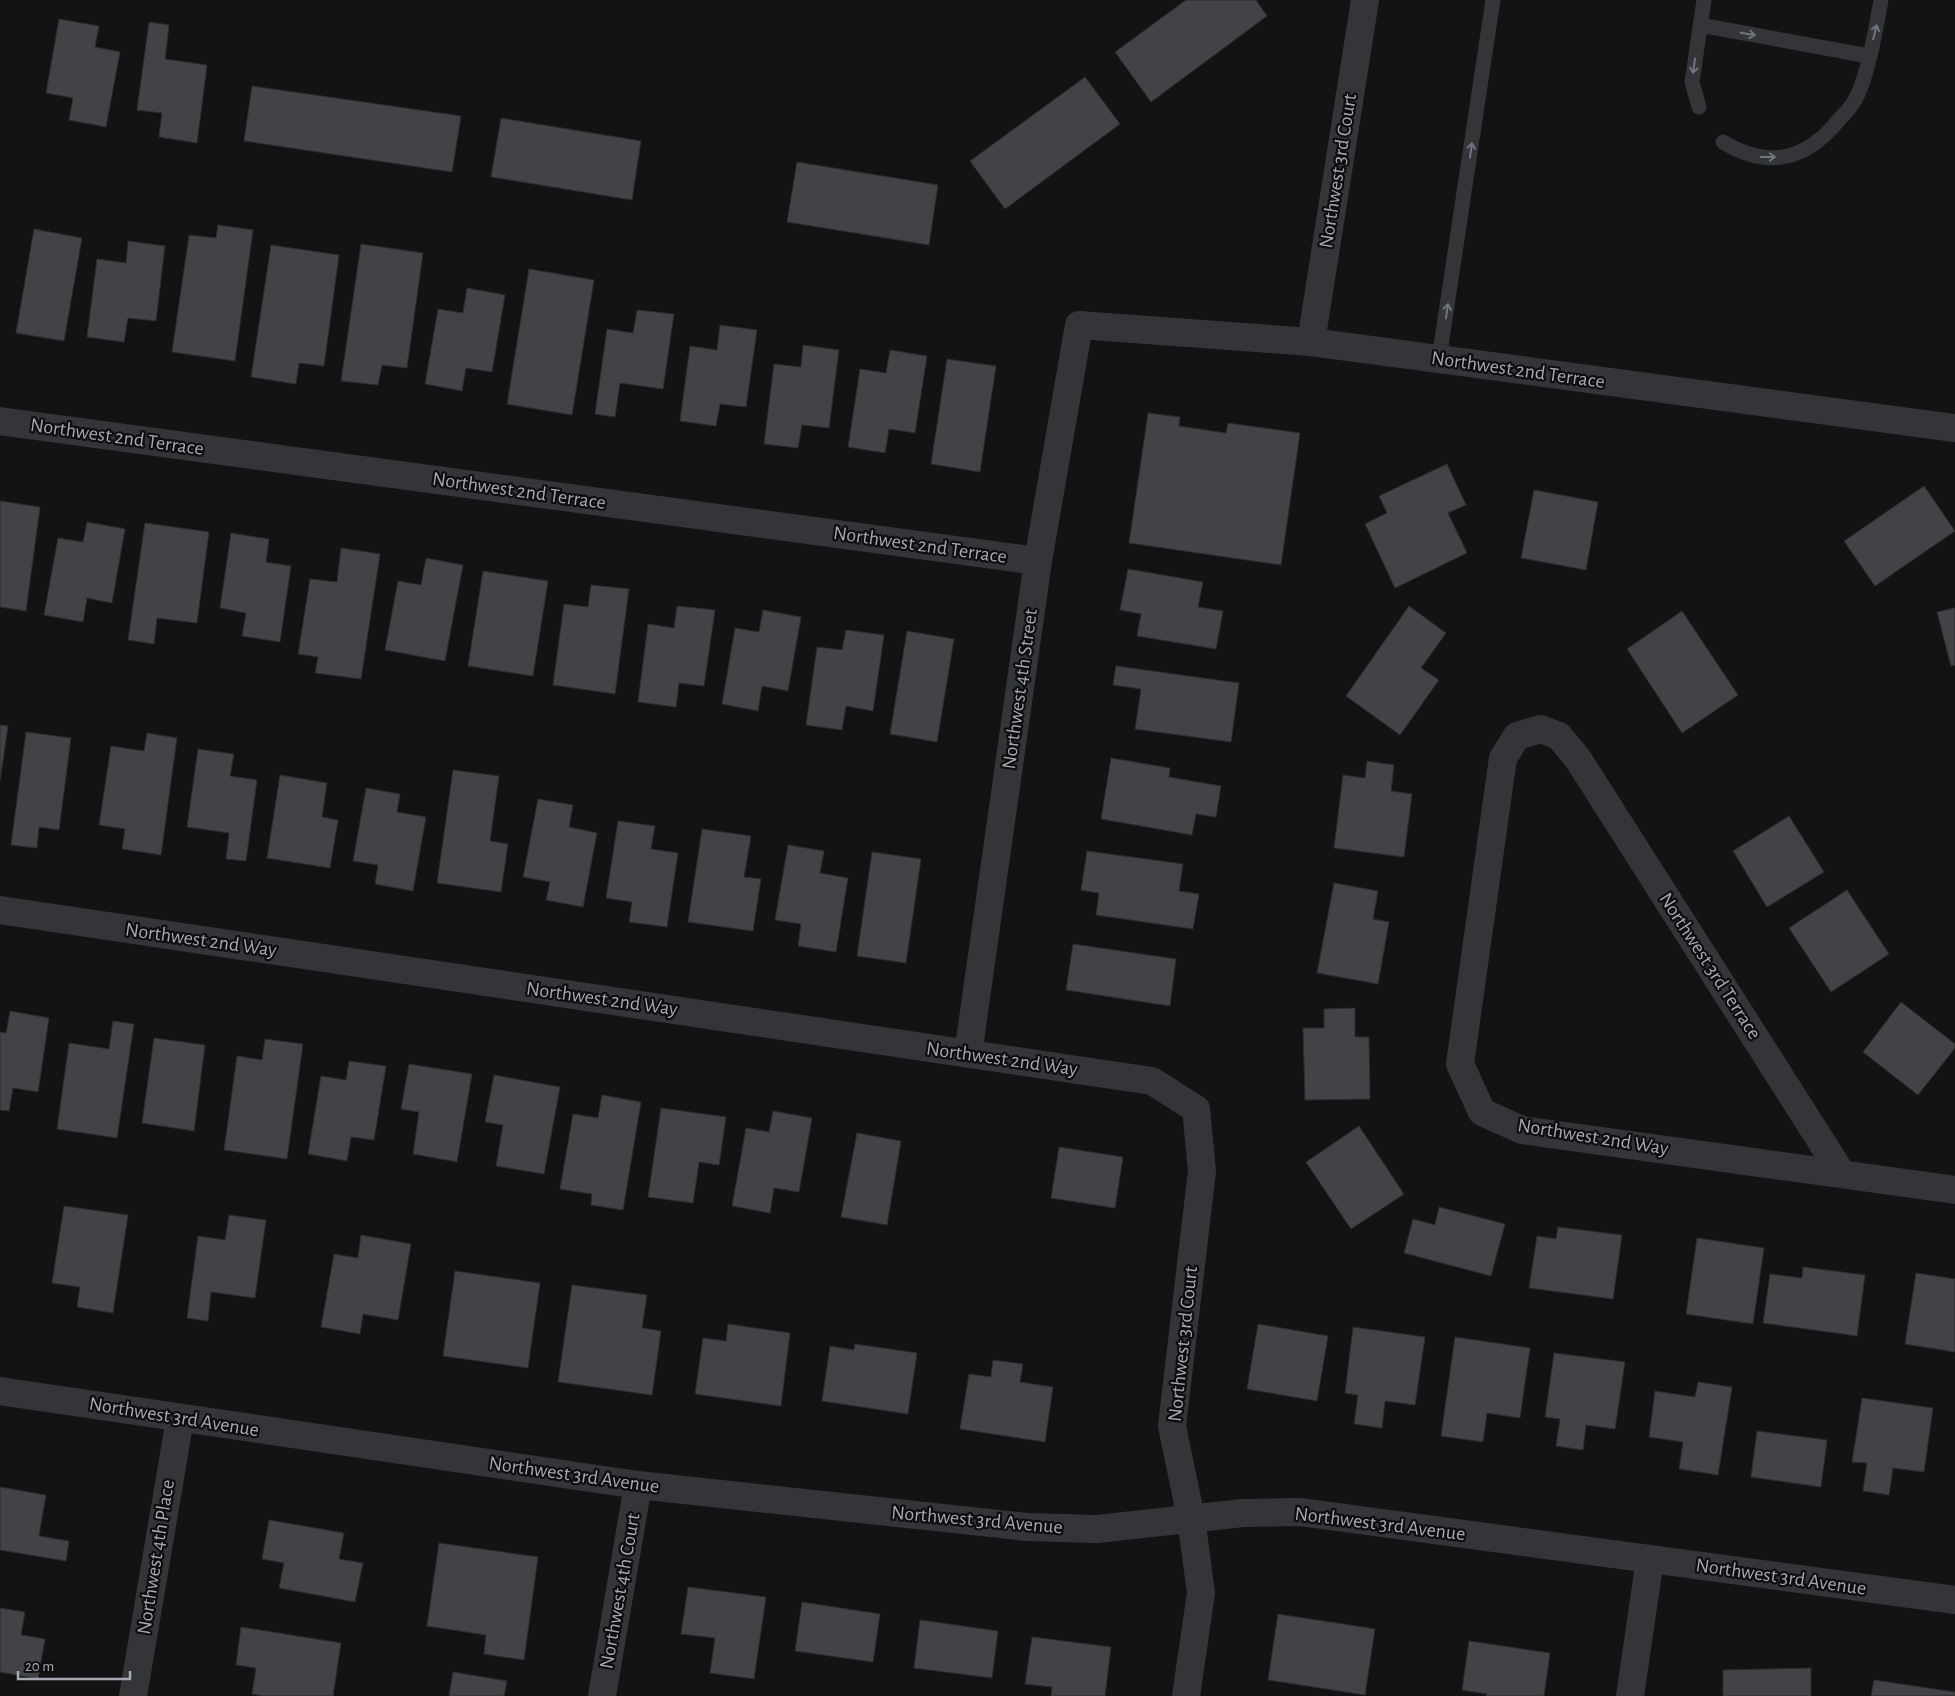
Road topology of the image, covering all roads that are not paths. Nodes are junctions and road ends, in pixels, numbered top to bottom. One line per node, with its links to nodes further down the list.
1 (1365, 0): 10 (street, Northwest 3rd Court)
2 (1493, 0): 11 (lane, one-way to 2)
3 (1704, 0): 5 (lane)
4 (1881, 0): 6 (lane, one-way to 4)
5 (1700, 25): 6 (lane, one-way to 6); 7 (lane, one-way to 7)
6 (1869, 56): 8 (lane, one-way to 6)
7 (1699, 108)
8 (1723, 142)
9 (1079, 325): 10 (street, Northwest 2nd Terrace); 14 (street, Northwest 4th Street)
10 (1310, 342): 11 (street, Northwest 2nd Terrace)
11 (1439, 359): 13 (street, Northwest 2nd Terrace)
12 (0, 421): 14 (street, Northwest 2nd Terrace)
13 (1955, 428)
14 (1038, 561): 17 (street, Northwest 4th Street)
15 (1578, 760): 19 (street, Northwest 3rd Terrace); 19 (street, Northwest 2nd Way)
16 (0, 910): 17 (street, Northwest 2nd Way)
17 (968, 1054): 18 (street, Northwest 2nd Way)
18 (1196, 1109): 24 (street, Northwest 3rd Court)
19 (1842, 1174): 20 (street, Northwest 2nd Way)
20 (1955, 1190)
21 (0, 1391): 22 (street, Northwest 3rd Avenue)
22 (180, 1419): 23 (street, Northwest 3rd Avenue); 27 (street, Northwest 4th Place)
23 (638, 1485): 24 (street, Northwest 3rd Avenue); 28 (street, Northwest 4th Court)
24 (1191, 1518): 25 (street, Northwest 3rd Avenue); 29 (street, Northwest 3rd Court)
25 (1650, 1559): 26 (street, Northwest 3rd Avenue); 30 (street)
26 (1955, 1600)
27 (133, 1696)
28 (602, 1696)
29 (1186, 1696)
30 (1630, 1696)

